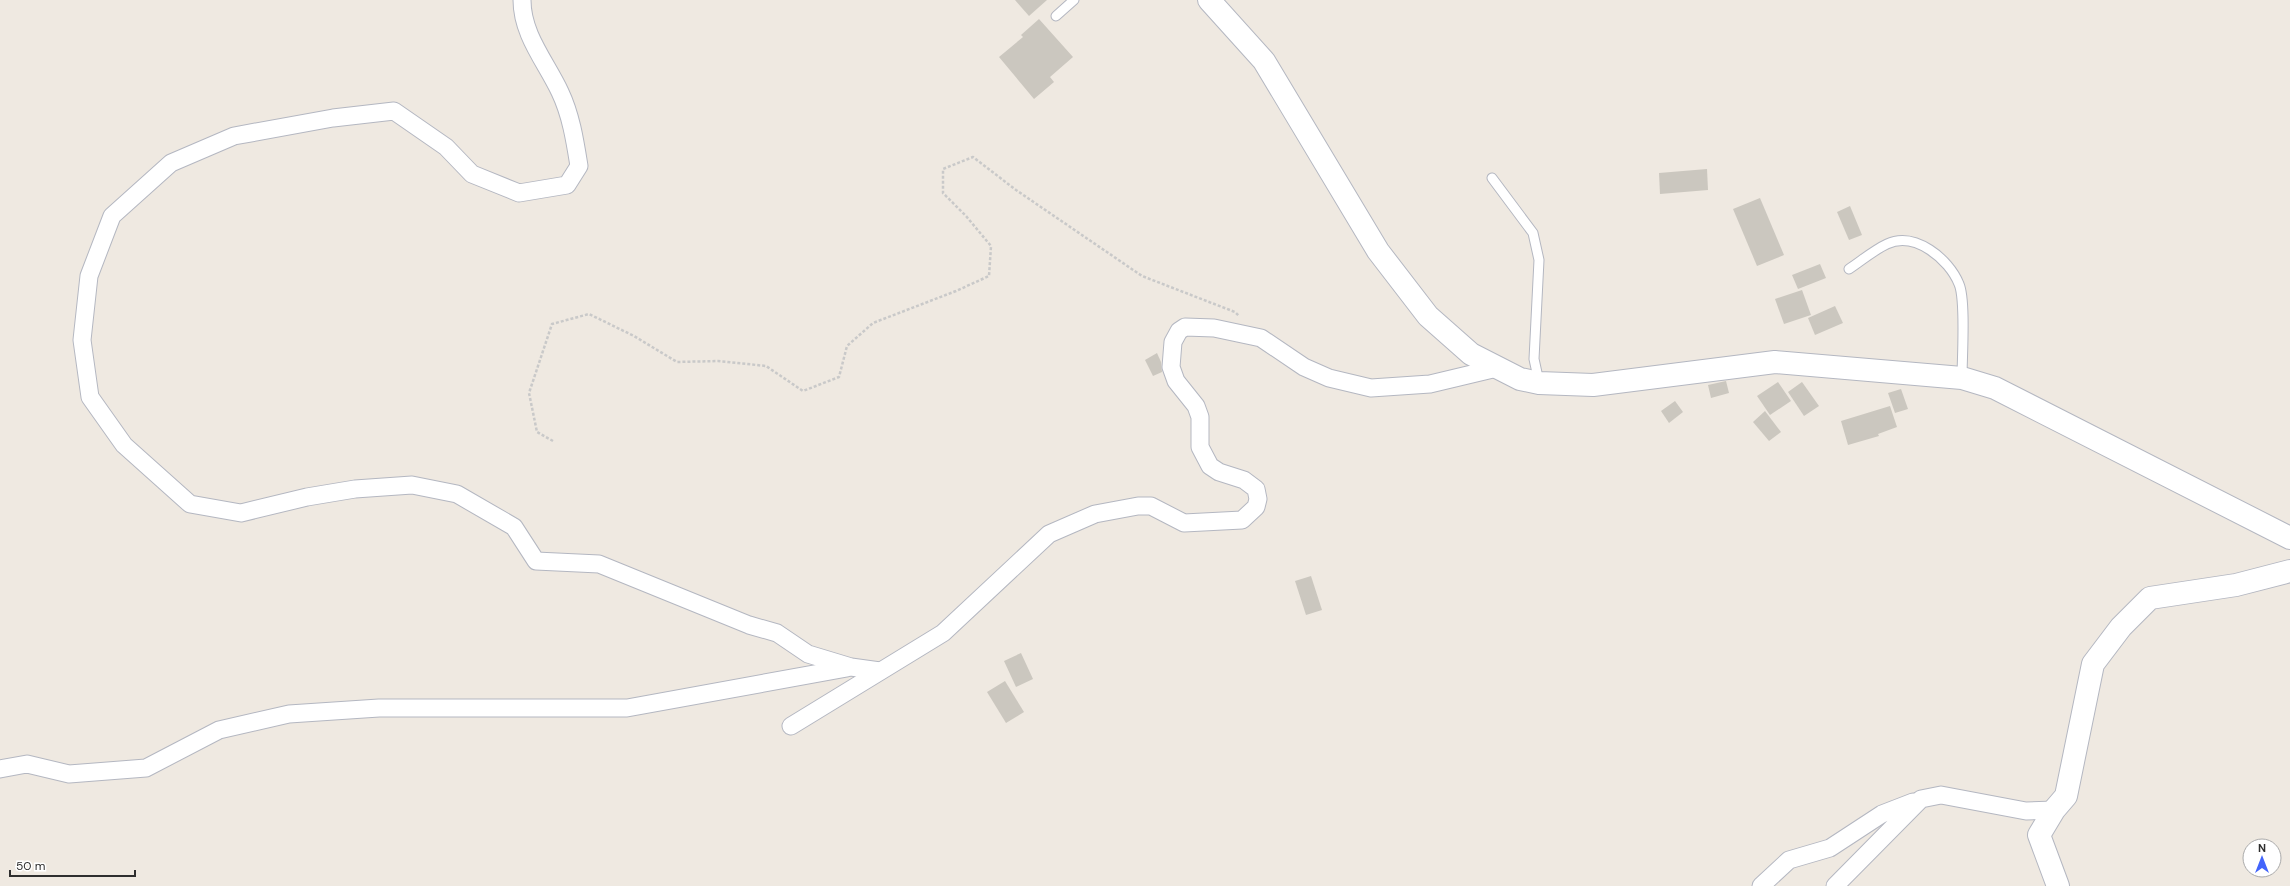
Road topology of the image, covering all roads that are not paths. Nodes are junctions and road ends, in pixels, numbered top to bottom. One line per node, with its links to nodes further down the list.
1 (522, 0): 12 (street)
2 (1074, 0): 4 (lane)
3 (1209, 0): 7 (main road)
4 (1056, 16)
5 (1492, 178): 9 (lane)
6 (1849, 269): 8 (lane)
7 (1497, 368): 9 (main road); 13 (street)
8 (1962, 378): 9 (main road); 10 (main road)
9 (1539, 383)
10 (2290, 538)
11 (2290, 571): 17 (main road)
12 (851, 668): 13 (street); 15 (street)
13 (880, 671): 14 (street)
14 (791, 726)
15 (0, 769)
16 (1920, 799): 17 (street); 18 (street); 19 (street)
17 (2054, 810): 20 (main road)
18 (1761, 886)
19 (1835, 886)
20 (2058, 886)

